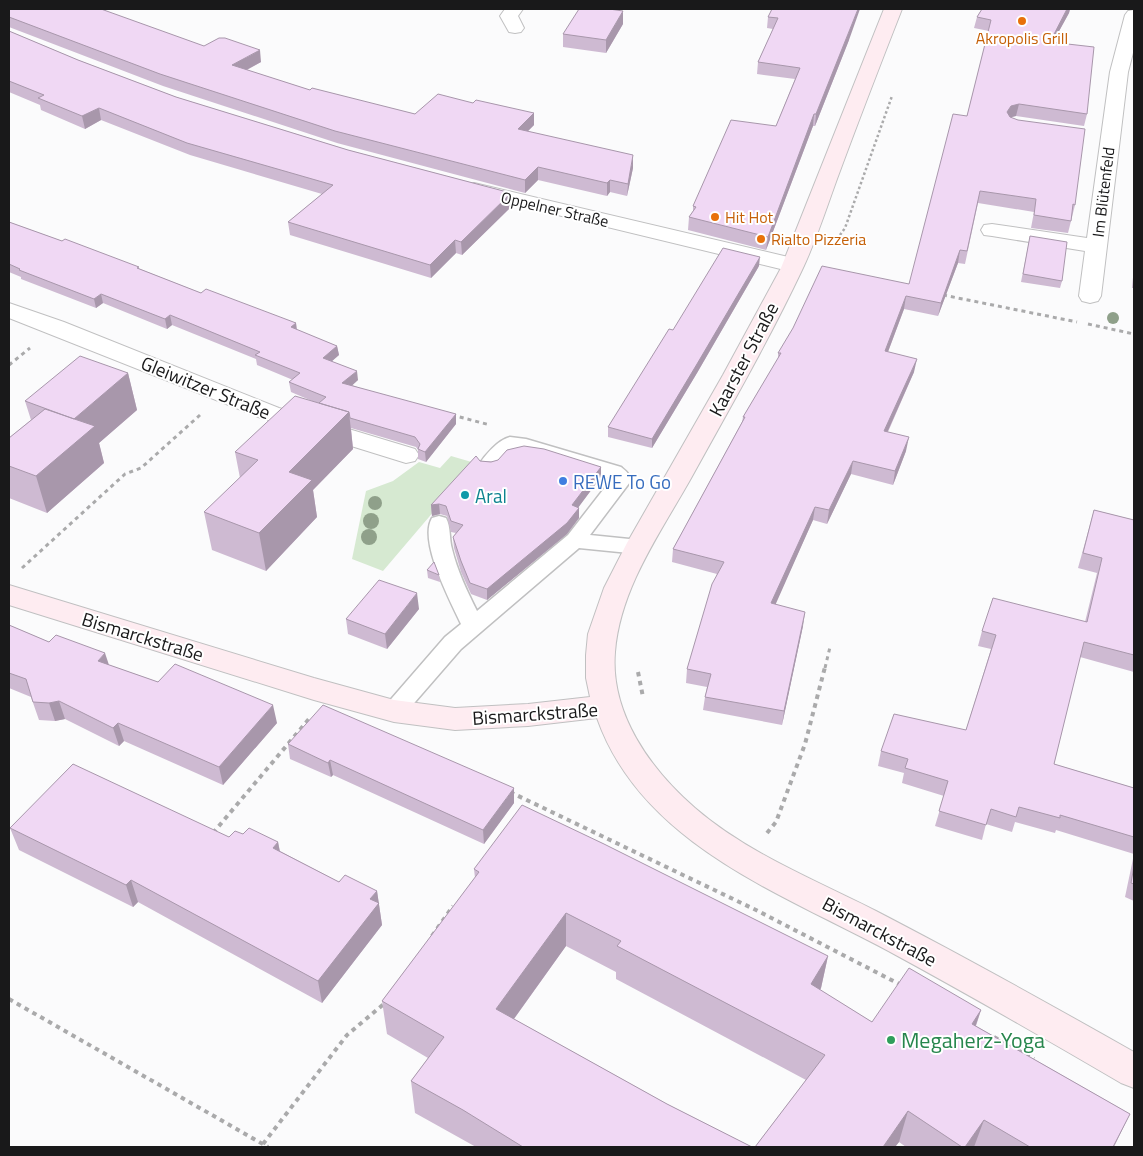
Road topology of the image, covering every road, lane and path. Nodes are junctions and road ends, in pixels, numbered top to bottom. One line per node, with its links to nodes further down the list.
1 (514, 9): 6 (street)
2 (893, 9): 10 (main road, Kaarster Straße)
3 (1123, 9): 4 (street)
4 (1134, 11)
5 (1134, 15): 9 (street, Im Blütenfeld)
6 (515, 28)
7 (454, 184): 10 (street, Oppelner Straße)
8 (992, 230): 9 (street, Im Blütenfeld)
9 (1096, 246): 12 (street, Im Blütenfeld)
10 (793, 265): 20 (main road, Kaarster Straße)
11 (940, 294): 14 (path)
12 (1090, 296)
13 (9, 310): 15 (street, Gleiwitzer Straße)
14 (1134, 334)
15 (222, 395): 16 (street, Gleiwitzer Straße); 21 (path)
16 (406, 455)
17 (488, 466): 19 (lane)
18 (439, 523): 22 (lane)
19 (575, 540): 20 (lane); 22 (lane)
20 (639, 547): 24 (main road, Kaarster Straße)
21 (12, 584): 25 (main road, Bismarckstraße)
22 (473, 627): 25 (lane)
23 (830, 647): 31 (path)
24 (606, 706): 25 (main road, Bismarckstraße); 39 (main road, Bismarckstraße)
25 (394, 711)
26 (314, 713): 30 (path)
27 (501, 787): 28 (path)
28 (535, 804): 29 (path); 34 (path)
29 (529, 811)
30 (210, 836)
31 (773, 840)
32 (458, 900): 33 (path)
33 (431, 938)
34 (909, 990)
35 (9, 999): 40 (path)
36 (389, 1000): 40 (path)
37 (987, 1033): 38 (path)
38 (1039, 1062)
39 (1134, 1071)
40 (263, 1144): 41 (path)
41 (268, 1147)

